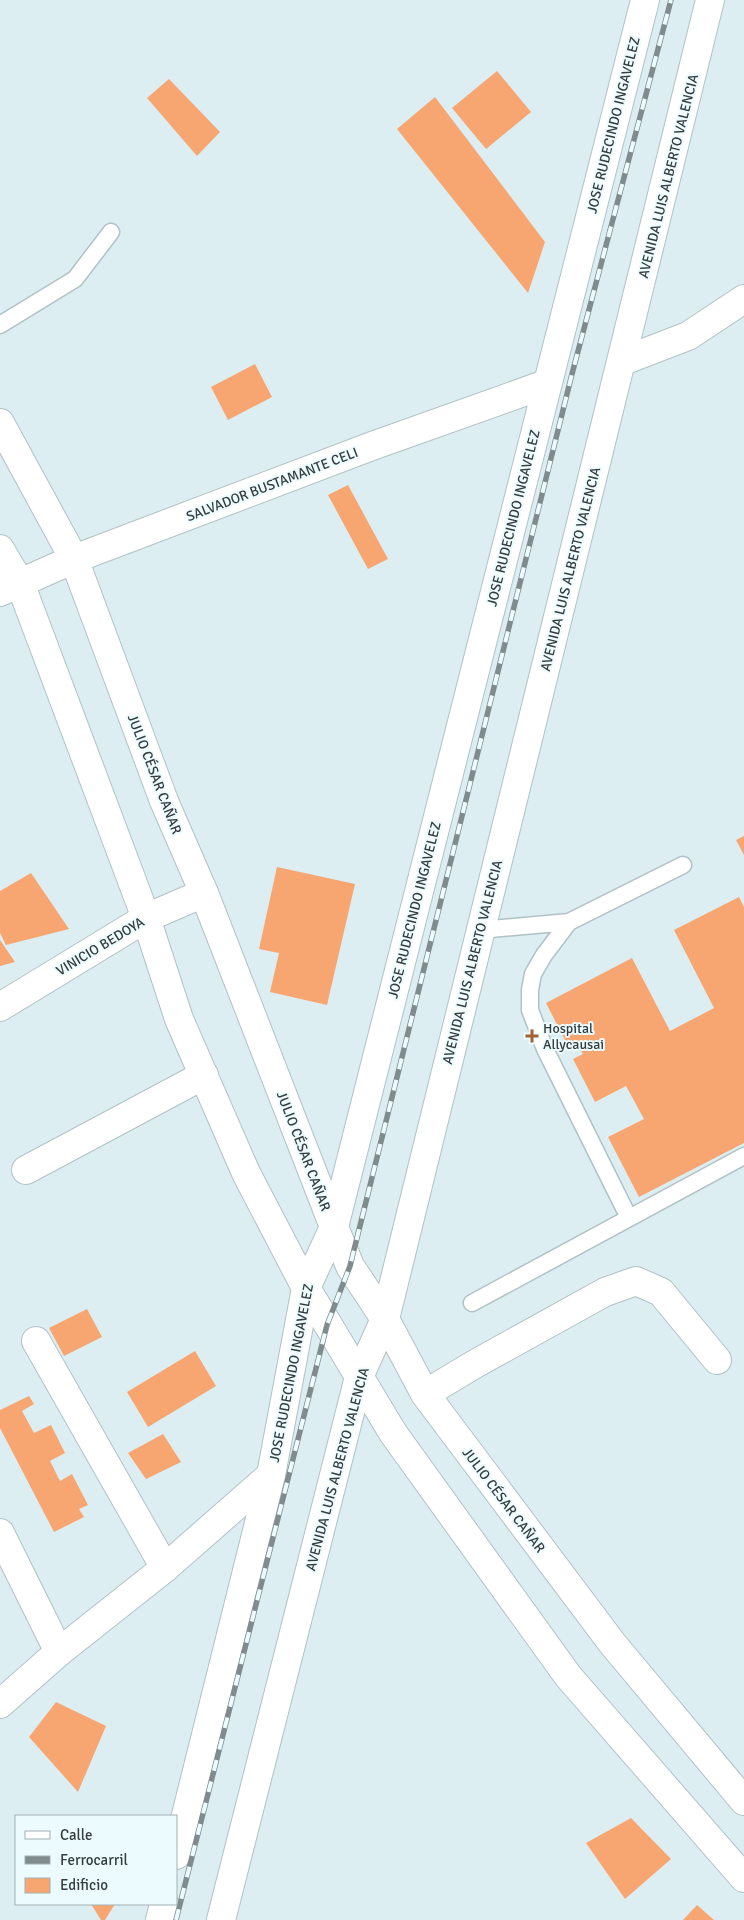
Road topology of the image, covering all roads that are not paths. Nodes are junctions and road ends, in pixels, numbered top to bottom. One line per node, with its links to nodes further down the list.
1 (645, 0): 7 (street, JOSE RUDECINDO INGAVELEZ)
2 (710, 0): 6 (street, AVENIDA LUIS ALBERTO VALENCIA)
3 (111, 232): 5 (lane)
4 (744, 299): 6 (street)
5 (0, 325)
6 (623, 360): 16 (street, AVENIDA LUIS ALBERTO VALENCIA)
7 (546, 384): 10 (street, SALVADOR BUSTAMANTE CELI); 22 (street, JOSE RUDECINDO INGAVELEZ)
8 (0, 423): 10 (street, JULIO CÉSAR CAÑAR)
9 (0, 549): 11 (street)
10 (74, 559): 11 (street, SALVADOR BUSTAMANTE CELI); 13 (street, JULIO CÉSAR CAÑAR)
11 (10, 588): 14 (street)
12 (683, 865): 15 (lane)
13 (204, 893): 14 (street, VINICIO BEDOYA); 22 (street, JULIO CÉSAR CAÑAR)
14 (146, 918): 17 (street, VINICIO BEDOYA); 18 (street)
15 (569, 922): 16 (lane); 21 (lane)
16 (479, 930): 25 (street, AVENIDA LUIS ALBERTO VALENCIA)
17 (0, 1006)
18 (204, 1075): 20 (street); 23 (street)
19 (744, 1156): 21 (lane)
20 (26, 1170)
21 (629, 1218): 24 (lane)
22 (334, 1227): 23 (street, JOSE RUDECINDO INGAVELEZ); 25 (street, JULIO CÉSAR CAÑAR)
23 (306, 1288): 28 (street); 30 (street, JOSE RUDECINDO INGAVELEZ)
24 (472, 1303)
25 (385, 1319): 28 (street, AVENIDA LUIS ALBERTO VALENCIA); 29 (street, JULIO CÉSAR CAÑAR)
26 (36, 1341): 32 (street)
27 (717, 1360): 29 (street)
28 (359, 1377): 37 (street); 40 (street, AVENIDA LUIS ALBERTO VALENCIA)
29 (425, 1394): 35 (street, JULIO CÉSAR CAÑAR)
30 (271, 1476): 32 (street, JOSE RUDECINDO INGAVELEZ); 36 (street)
31 (0, 1533): 33 (street)
32 (165, 1568): 33 (street, JOSE RUDECINDO INGAVELEZ)
33 (59, 1652): 34 (street, JOSE RUDECINDO INGAVELEZ)
34 (0, 1704)
35 (744, 1801)
36 (178, 1847)
37 (744, 1878)
38 (164, 1905): 39 (street)
39 (160, 1920)
40 (221, 1920)

